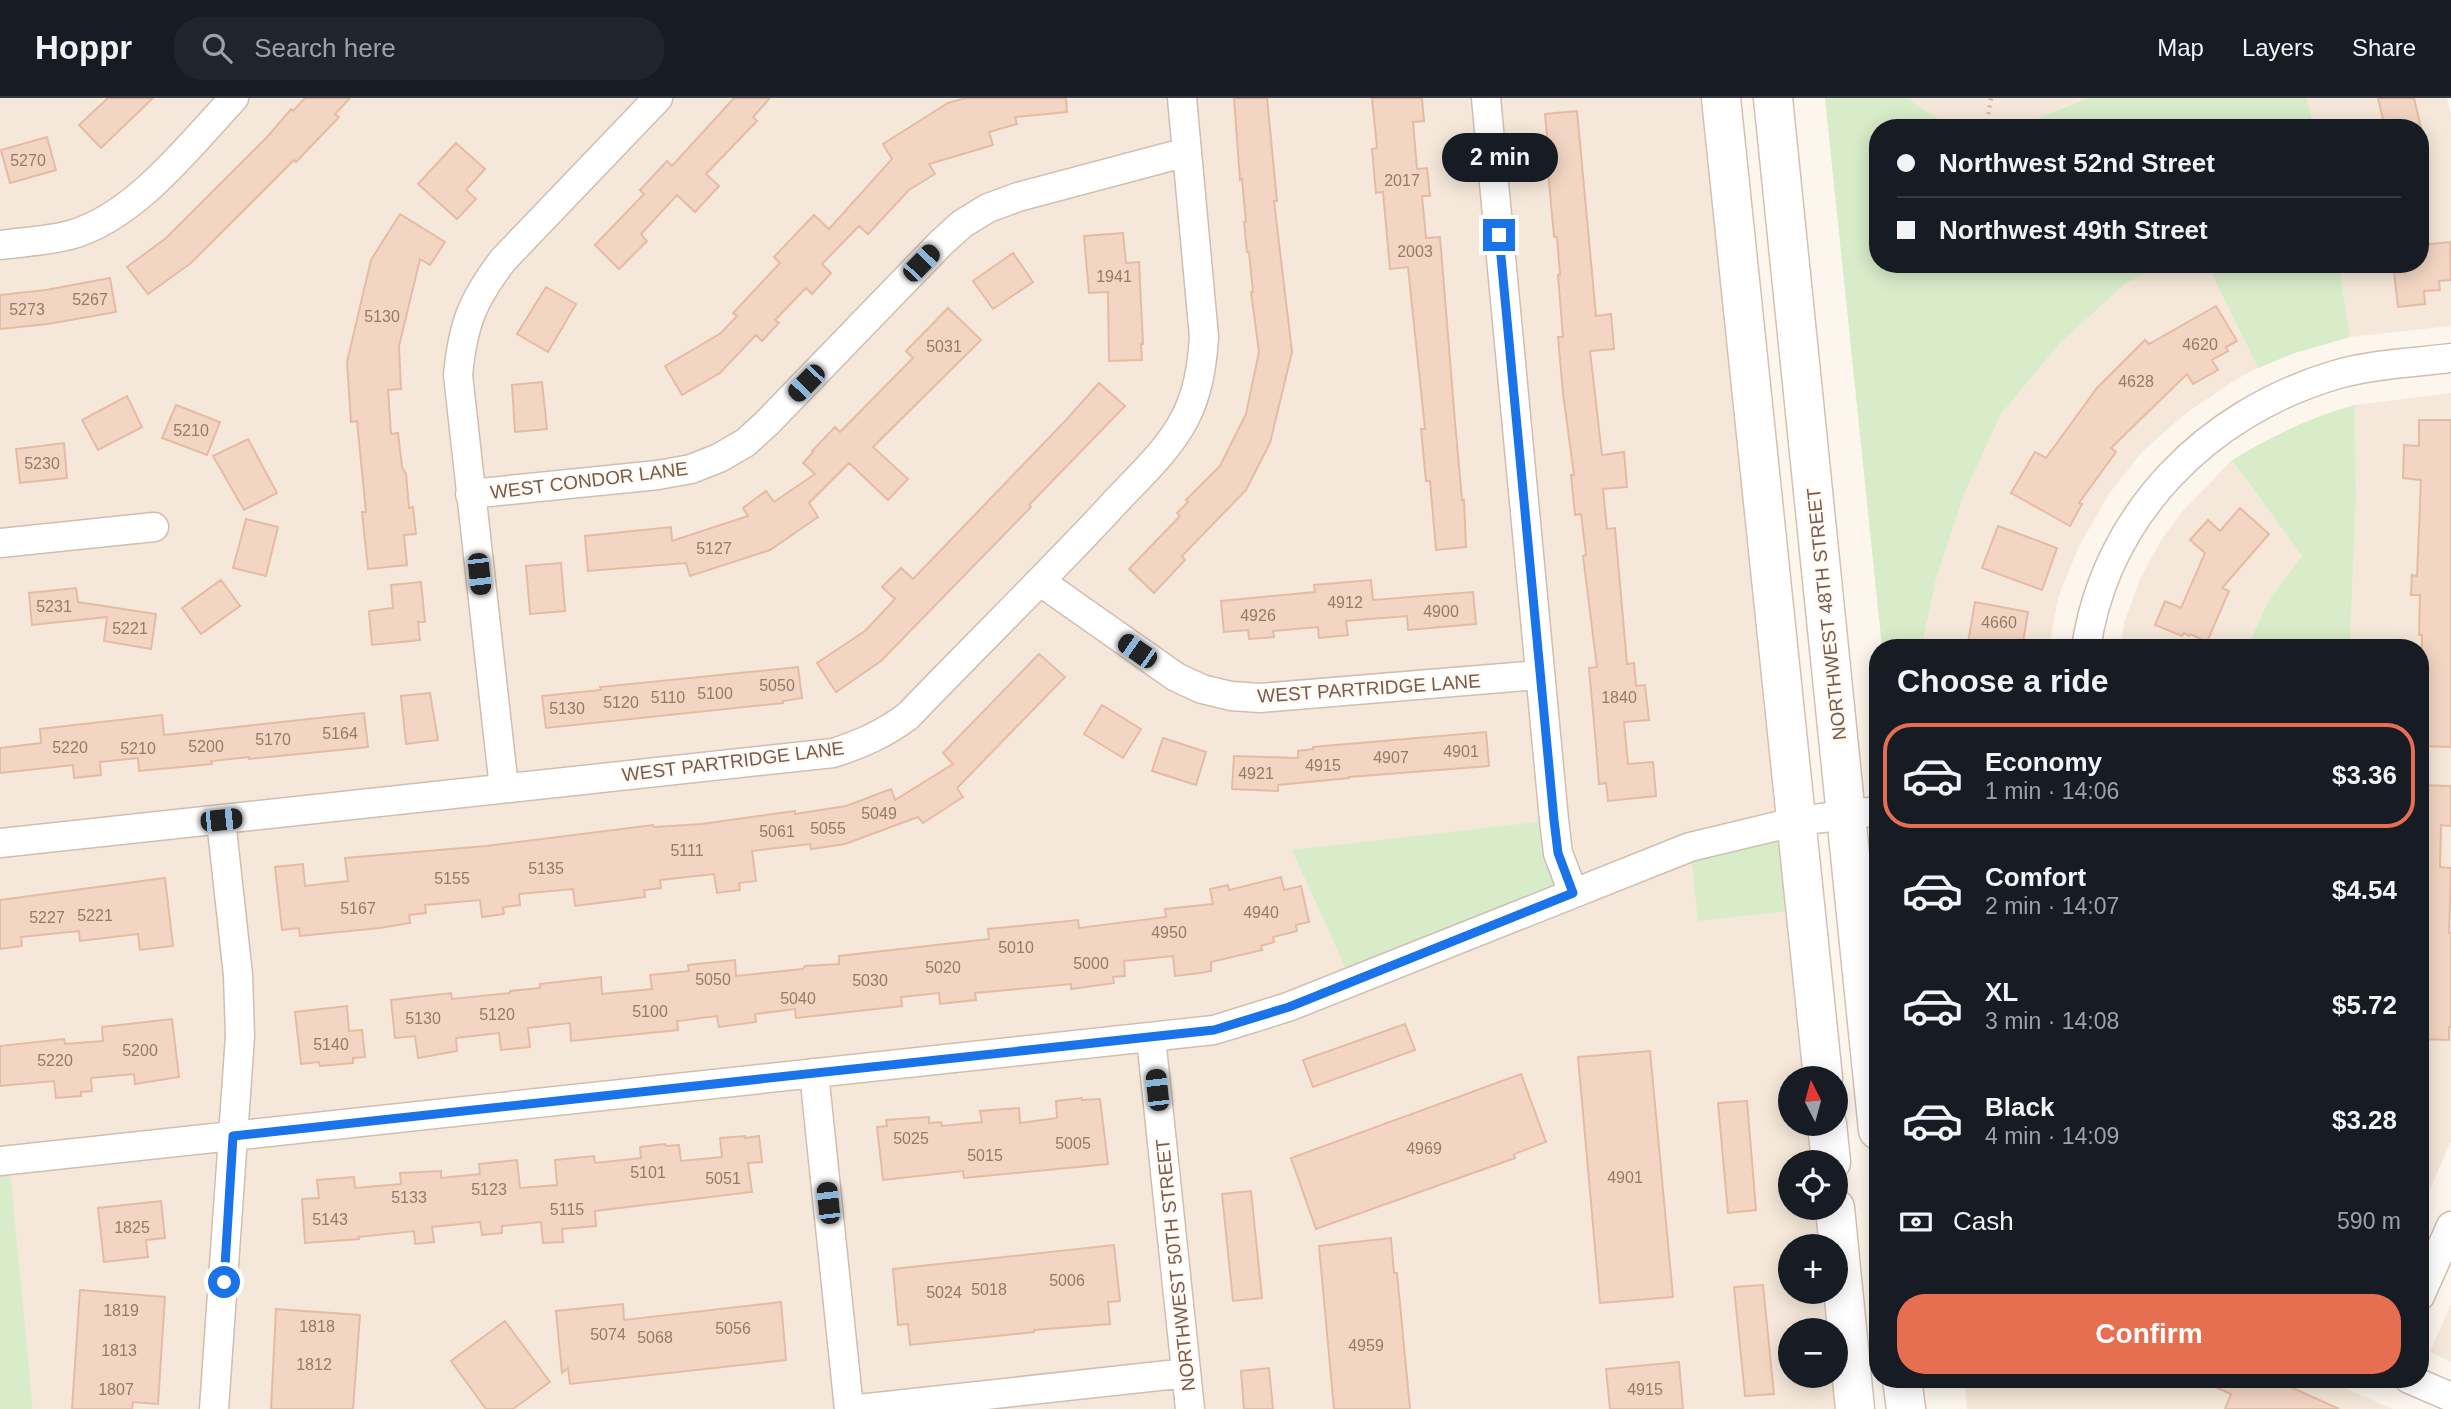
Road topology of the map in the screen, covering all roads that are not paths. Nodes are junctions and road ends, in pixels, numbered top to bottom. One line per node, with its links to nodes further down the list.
1 (234, 98): 8 (street)
2 (658, 98): 10 (street)
3 (1182, 98): 7 (street)
4 (1486, 98): 15 (street)
5 (1721, 98): 19 (main road)
6 (1773, 98): 17 (main road, NORTHWEST 48TH STREET)
7 (1187, 152): 10 (street, WEST CONDOR LANE); 13 (street)
8 (0, 245)
9 (2451, 358): 14 (street)
10 (470, 494): 16 (street)
11 (154, 527): 12 (street)
12 (0, 543)
13 (1041, 582): 15 (street, WEST PARTRIDGE LANE); 16 (street, WEST PARTRIDGE LANE)
14 (2087, 639)
15 (1539, 675): 21 (street)
16 (503, 788): 18 (street, WEST PARTRIDGE LANE)
17 (1862, 813): 19 (street); 22 (main road, NORTHWEST 48TH STREET)
18 (221, 820): 20 (street, WEST PARTRIDGE LANE); 26 (street)
19 (1798, 821): 21 (street); 24 (main road)
20 (0, 843)
21 (1573, 893): 23 (street)
22 (1869, 952)
23 (1151, 1038): 25 (street); 31 (street, NORTHWEST 50TH STREET)
24 (1822, 1066)
25 (814, 1073): 26 (street); 36 (street)
26 (233, 1136): 27 (street); 35 (street)
27 (0, 1161)
28 (1836, 1220): 39 (main road)
29 (2451, 1226): 30 (street)
30 (2429, 1276)
31 (1186, 1373): 37 (street); 38 (street, NORTHWEST 50TH STREET)
32 (1903, 1388): 40 (main road)
33 (2429, 1388): 34 (street)
34 (2451, 1397)
35 (214, 1409)
36 (849, 1409)
37 (859, 1409)
38 (1189, 1409)
39 (1854, 1409)
40 (1906, 1409)

